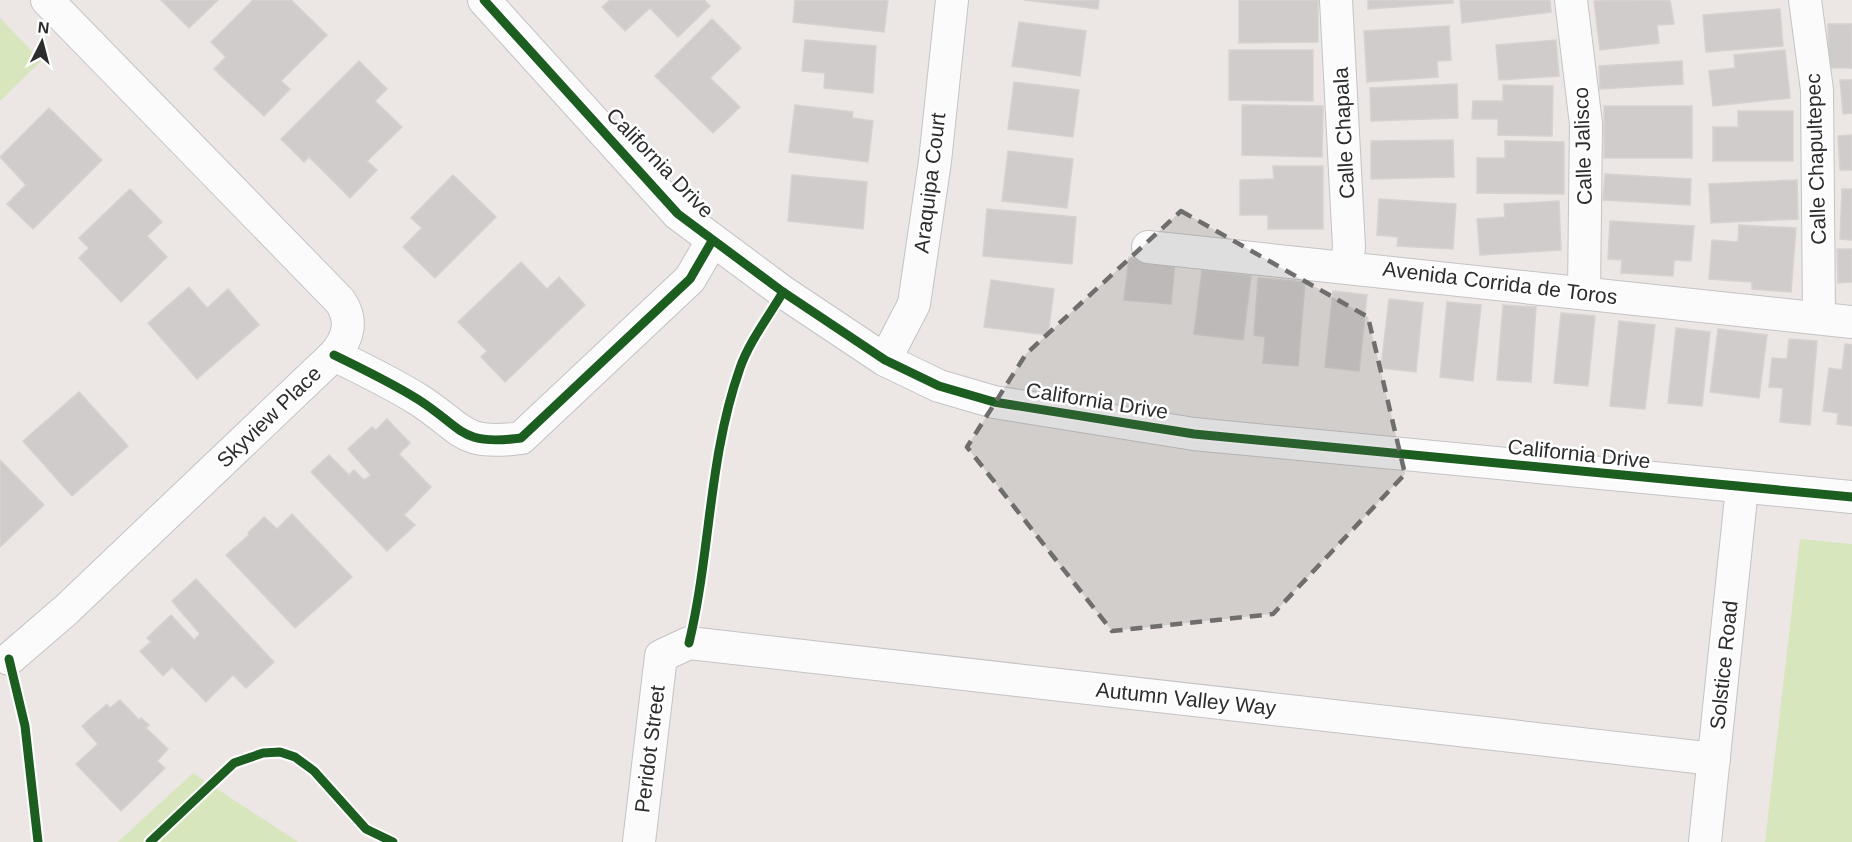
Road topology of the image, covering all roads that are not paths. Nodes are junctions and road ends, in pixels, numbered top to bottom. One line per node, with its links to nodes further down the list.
1 (47, 0): 13 (street, Skyview Place)
2 (484, 0): 7 (street, California Drive)
3 (952, 0): 14 (street, Araquipa Court)
4 (1336, 0): 9 (street, Calle Chapala)
5 (1571, 0): 10 (street, Calle Jalisco)
6 (1805, 0): 11 (street, Calle Chapultepec)
7 (712, 242): 13 (street); 14 (street, California Drive)
8 (1148, 246): 9 (street, Avenida Corrida de Toros)
9 (1347, 266): 10 (street, Avenida Corrida de Toros)
10 (1584, 293): 11 (street, Avenida Corrida de Toros)
11 (1819, 318): 12 (street, Avenida Corrida de Toros)
12 (1852, 322)
13 (334, 354): 18 (street, Skyview Place)
14 (885, 360): 15 (street, California Drive)
15 (1742, 488): 16 (street, California Drive); 19 (street, Solstice Road)
16 (1852, 497)
17 (661, 656): 19 (street, Autumn Valley Way); 20 (street, Peridot Street)
18 (9, 659)
19 (1714, 759): 21 (street, Solstice Road)
20 (639, 842)
21 (1705, 842)

